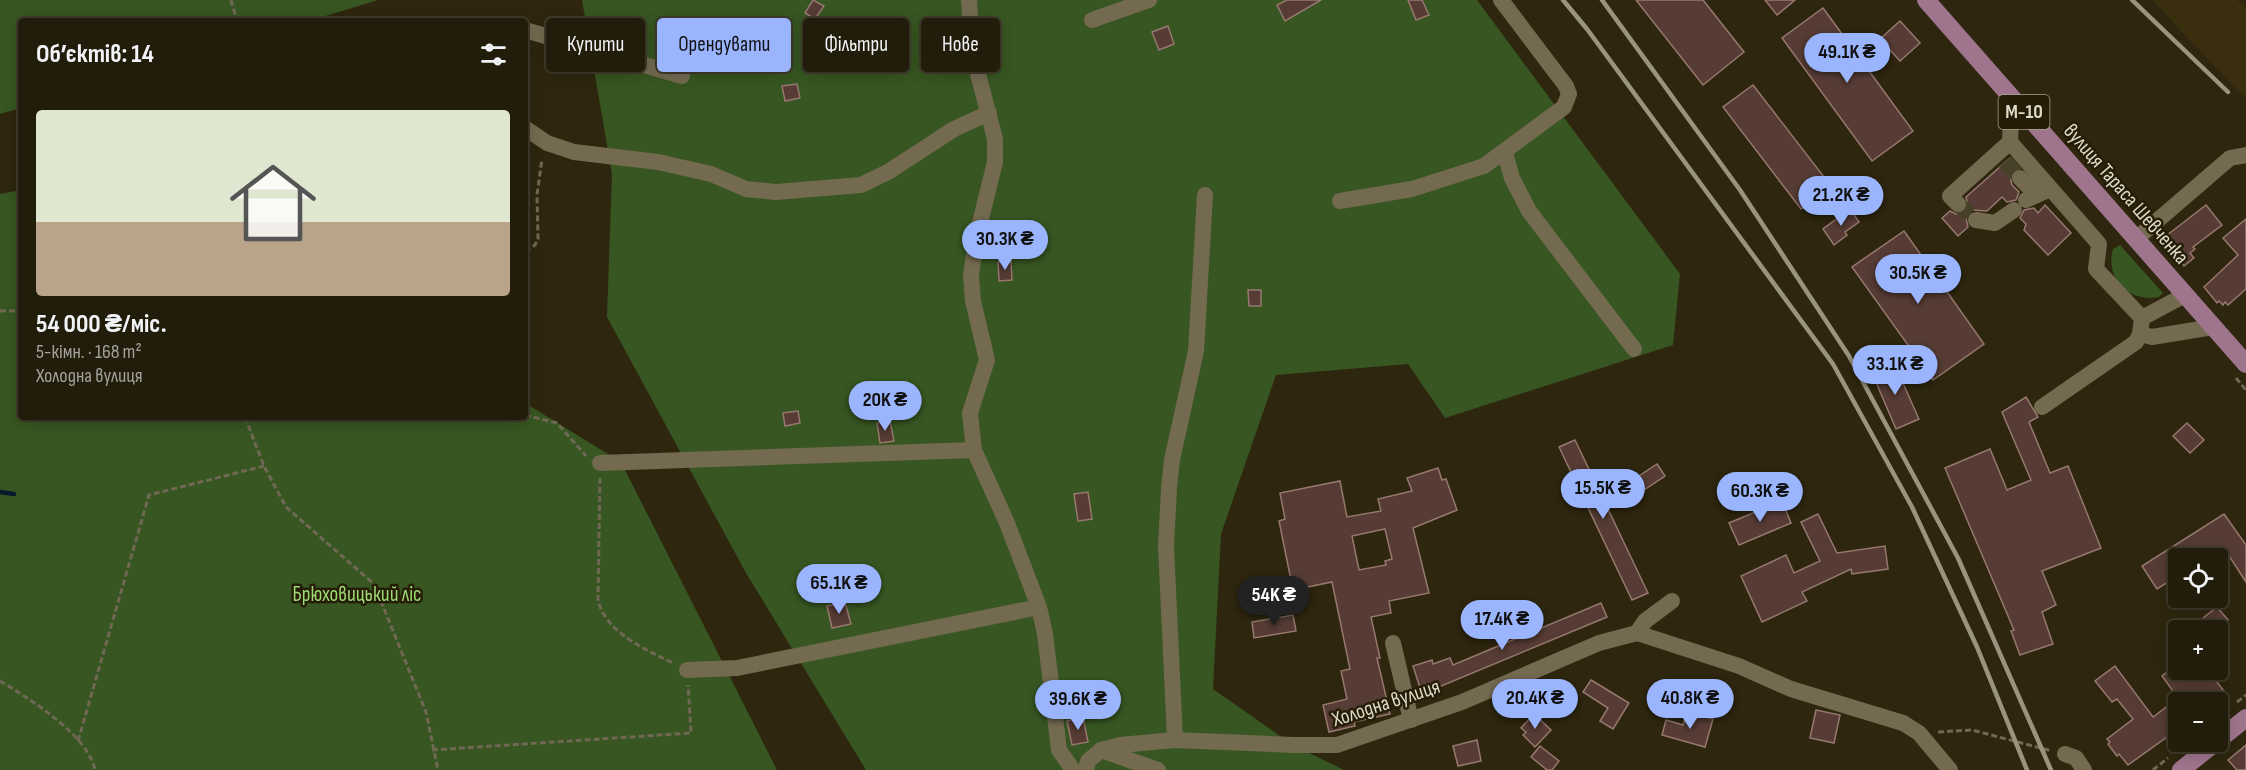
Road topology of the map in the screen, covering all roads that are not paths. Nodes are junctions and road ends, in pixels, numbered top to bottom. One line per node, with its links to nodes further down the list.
1 (969, 0): 9 (street)
2 (1149, 0): 5 (street)
3 (1501, 0): 12 (street)
4 (1926, 0): 8 (main road, вулиця Тараса Шевченка / М-10)
5 (1092, 20)
6 (528, 31): 7 (street)
7 (682, 76)
8 (2012, 98): 11 (street); 20 (main road, вулиця Тараса Шевченка / М-10)
9 (989, 113): 10 (street); 27 (street)
10 (528, 130)
11 (2010, 142): 16 (street); 18 (street)
12 (1505, 153): 17 (street); 24 (street)
13 (2246, 155): 20 (street)
14 (2020, 177): 16 (street)
15 (1205, 195): 36 (street)
16 (2032, 199): 19 (street); 22 (street)
17 (1340, 201)
18 (1958, 204)
19 (1976, 220)
20 (2136, 239): 21 (main road, вулиця Тараса Шевченка / М-10)
21 (2185, 295): 22 (street); 23 (main road, вулиця Тараса Шевченка / М-10)
22 (2141, 326): 23 (street); 26 (street)
23 (2214, 327): 25 (main road, вулиця Тараса Шевченка / М-10)
24 (1634, 349)
25 (2246, 364)
26 (2043, 406)
27 (974, 450): 28 (street); 30 (street)
28 (600, 463)
29 (1672, 601): 31 (street)
30 (1039, 607): 33 (street); 40 (street)
31 (1636, 633): 35 (street, Холодна вулиця); 43 (street)
32 (1393, 643): 35 (street)
33 (687, 670)
34 (2246, 718): 39 (main road)
35 (1411, 720): 36 (street, Холодна вулиця)
36 (1175, 740): 37 (street, Холодна вулиця)
37 (1101, 750): 41 (street); 42 (street)
38 (2065, 754): 44 (street)
39 (2193, 766)
40 (1072, 770)
41 (1086, 770)
42 (1158, 770)
43 (1950, 770)
44 (2084, 770)

